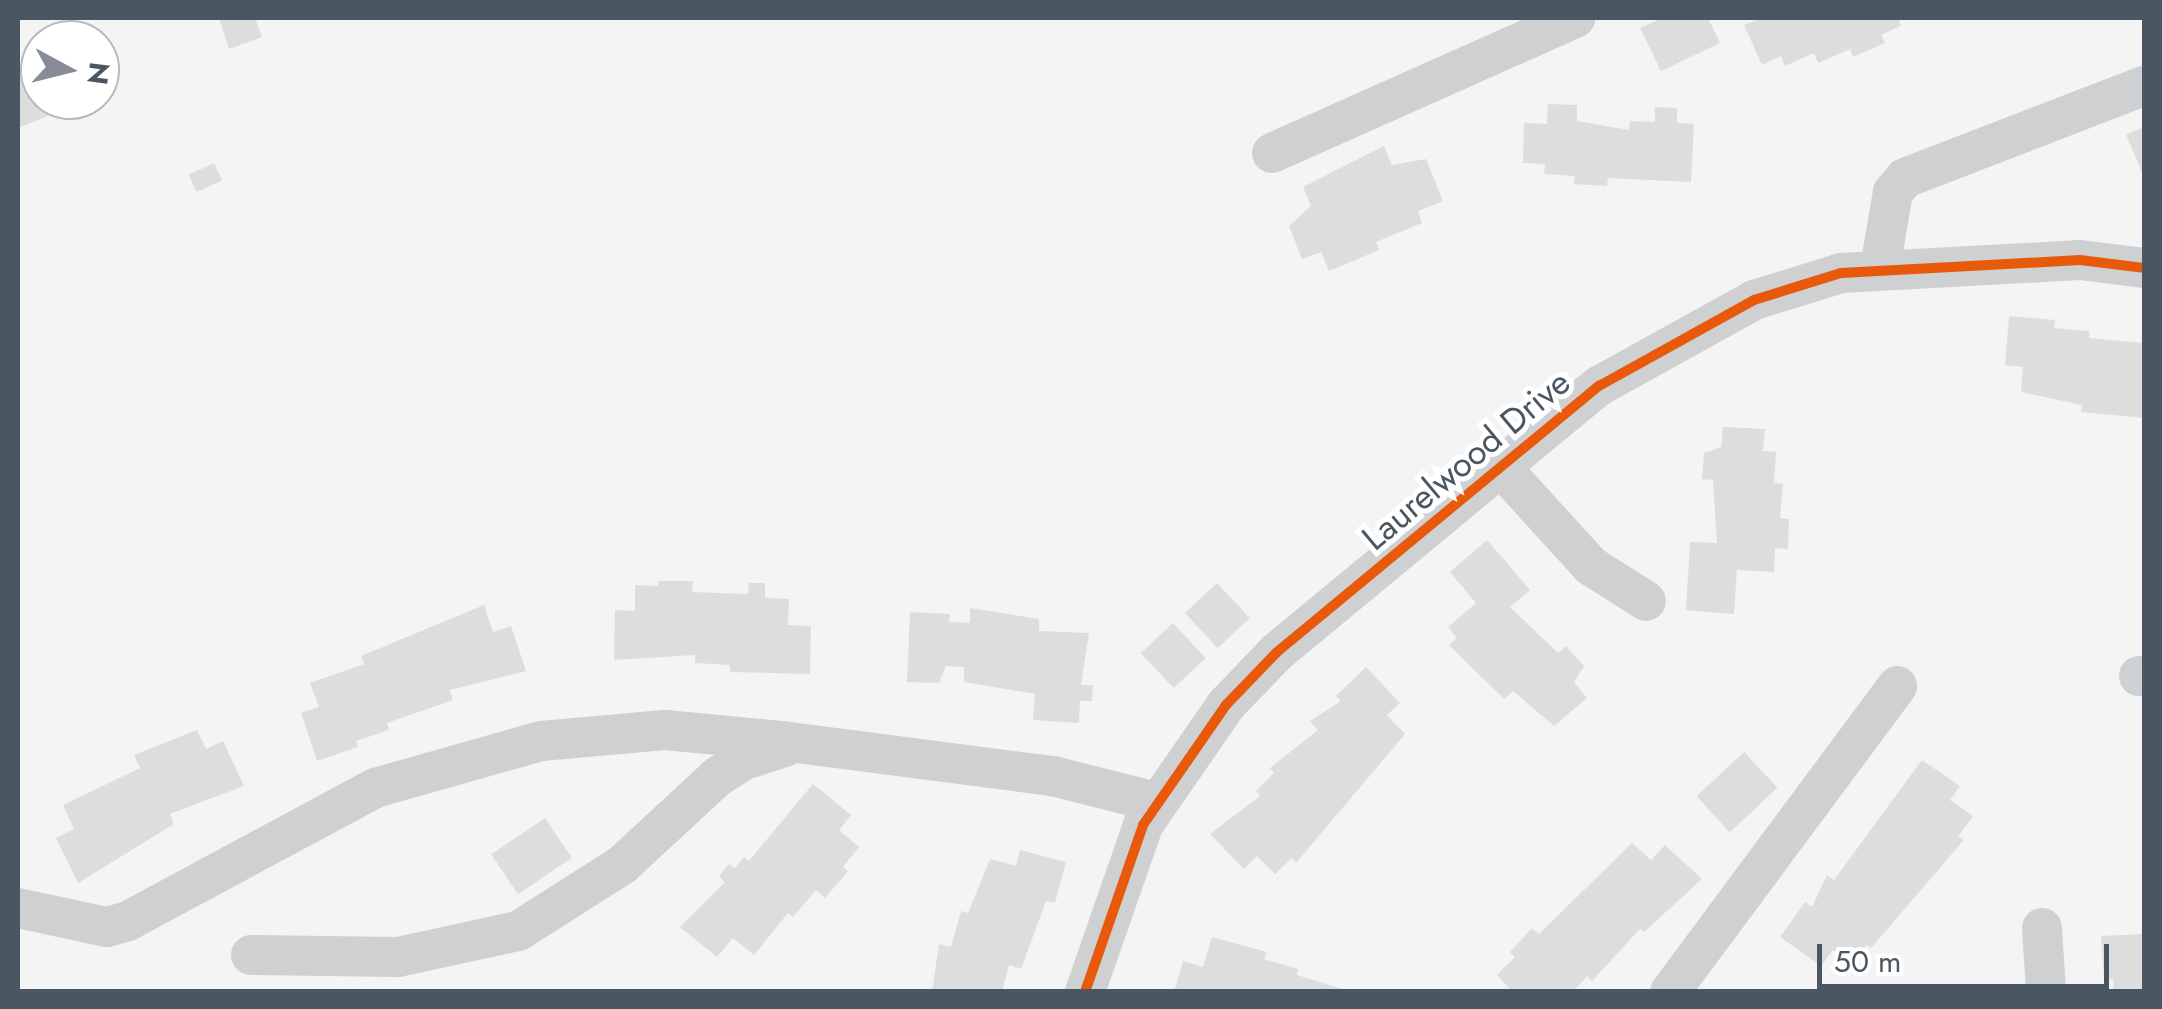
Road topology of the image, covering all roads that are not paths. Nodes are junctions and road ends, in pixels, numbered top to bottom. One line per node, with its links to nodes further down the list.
1 (1574, 18): 3 (street)
2 (2144, 86): 4 (street)
3 (1272, 153)
4 (1880, 268): 5 (street, Laurelwood Drive); 6 (street, Laurelwood Drive)
5 (2144, 268)
6 (1498, 465): 7 (street); 10 (street, Laurelwood Drive)
7 (1646, 601)
8 (1898, 686): 15 (street)
9 (798, 744): 10 (street); 11 (street); 13 (street)
10 (1156, 802): 14 (street, Laurelwood Drive)
11 (18, 908)
12 (2042, 928): 16 (street)
13 (251, 954)
14 (1086, 992)
15 (1670, 992)
16 (2046, 992)

